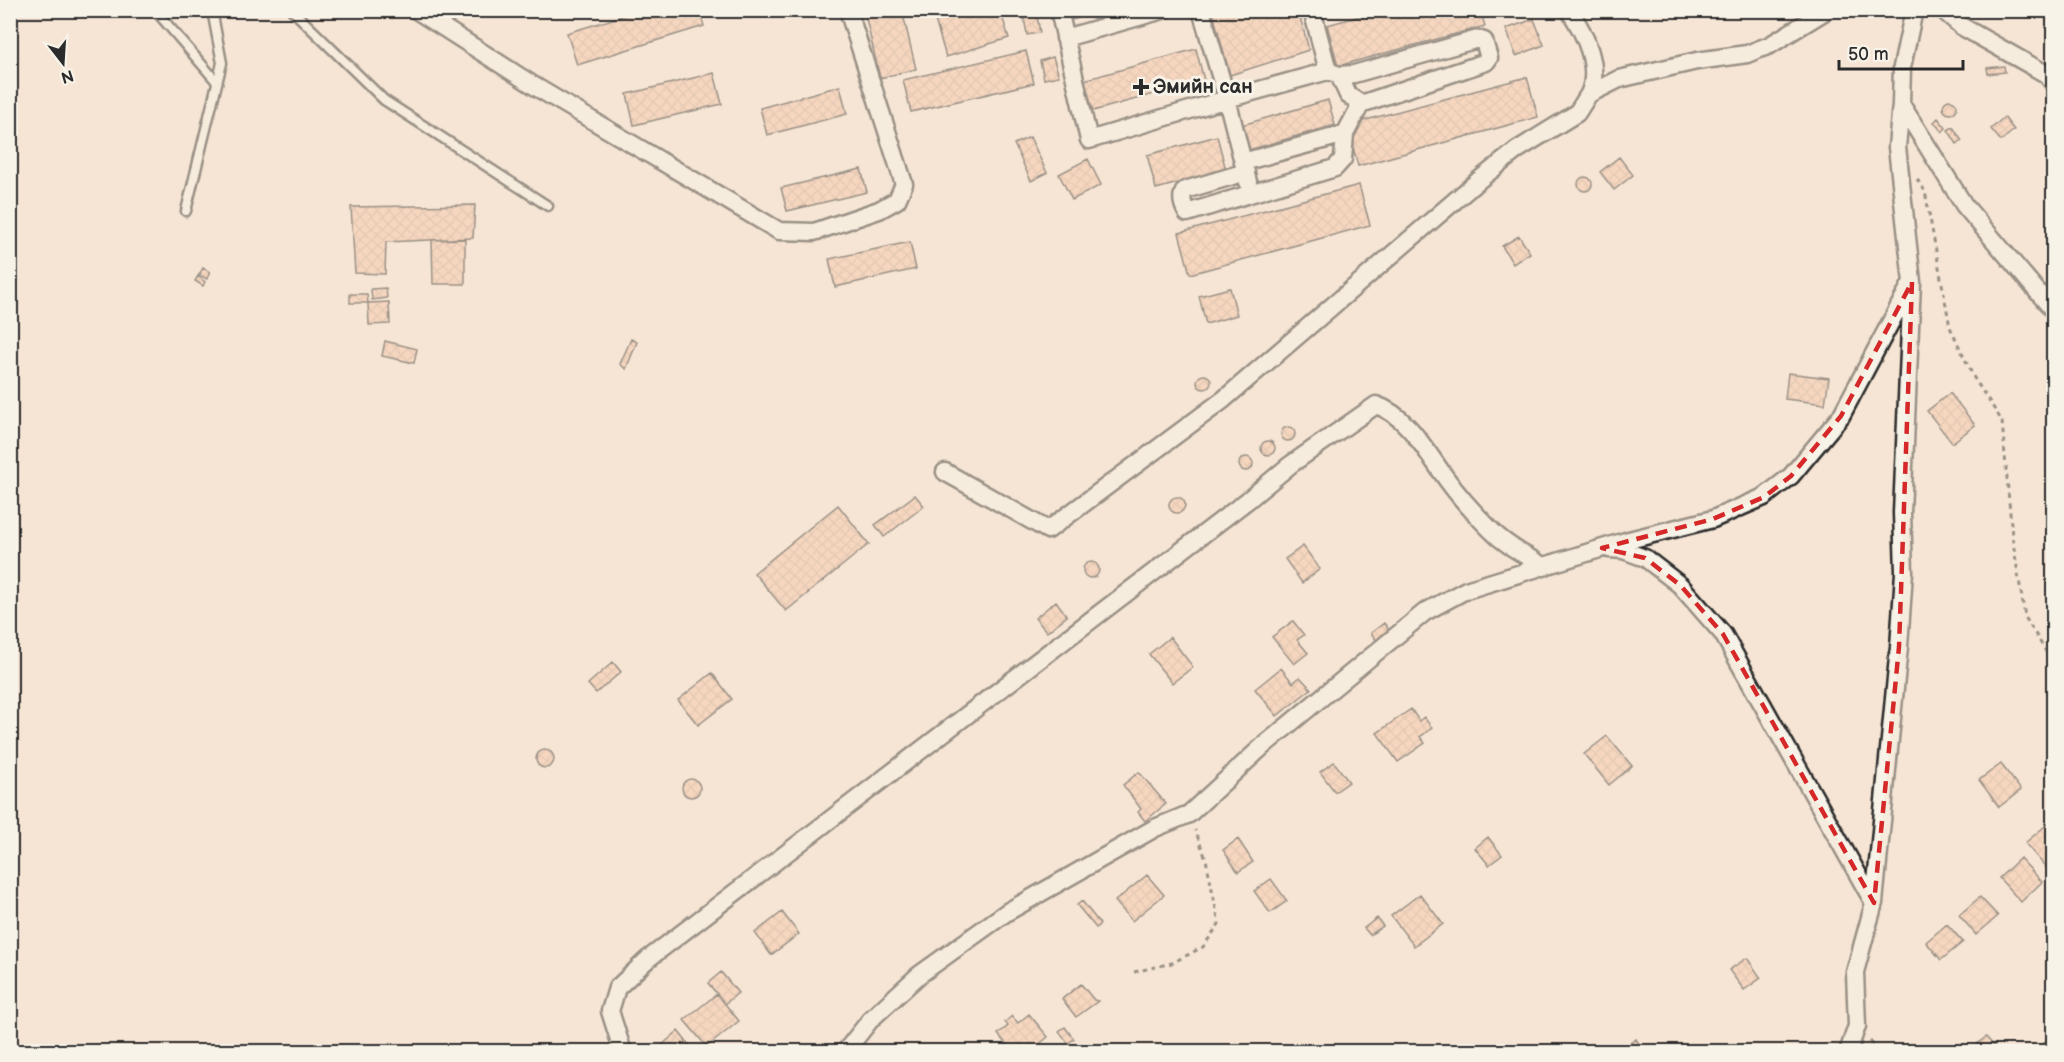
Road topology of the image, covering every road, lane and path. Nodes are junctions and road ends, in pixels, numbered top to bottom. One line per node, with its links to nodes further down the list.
1 (154, 10): 16 (lane)
2 (212, 10): 16 (lane)
3 (292, 10): 26 (lane)
4 (416, 10): 5 (street)
5 (848, 10)
6 (1059, 10): 14 (street)
7 (1162, 10): 14 (street)
8 (1202, 10): 19 (street)
9 (1312, 10): 15 (street)
10 (1569, 10): 18 (street)
11 (1827, 10): 18 (street)
12 (1914, 10): 21 (street)
13 (1943, 10): 17 (street)
14 (1065, 38): 19 (street)
15 (1334, 73): 19 (street); 20 (street); 20 (street)
16 (217, 82): 27 (lane)
17 (2054, 84)
18 (1589, 94): 30 (street)
19 (1227, 99): 23 (street)
20 (1361, 104): 22 (street)
21 (1901, 104): 28 (street); 29 (street)
22 (1345, 135): 23 (street); 25 (street)
23 (1245, 167): 25 (street); 25 (street)
24 (1914, 173): 33 (path)
25 (1251, 193)
26 (548, 206)
27 (186, 211)
28 (1911, 282): 31 (street); 35 (street)
29 (2054, 311)
30 (945, 472)
31 (1602, 548): 32 (street); 35 (street)
32 (1544, 567): 34 (street); 37 (street)
33 (2054, 664)
34 (1189, 814): 36 (path); 38 (street)
35 (1874, 903): 39 (street)
36 (1134, 972)
37 (623, 1052)
38 (845, 1052)
39 (1848, 1052)

